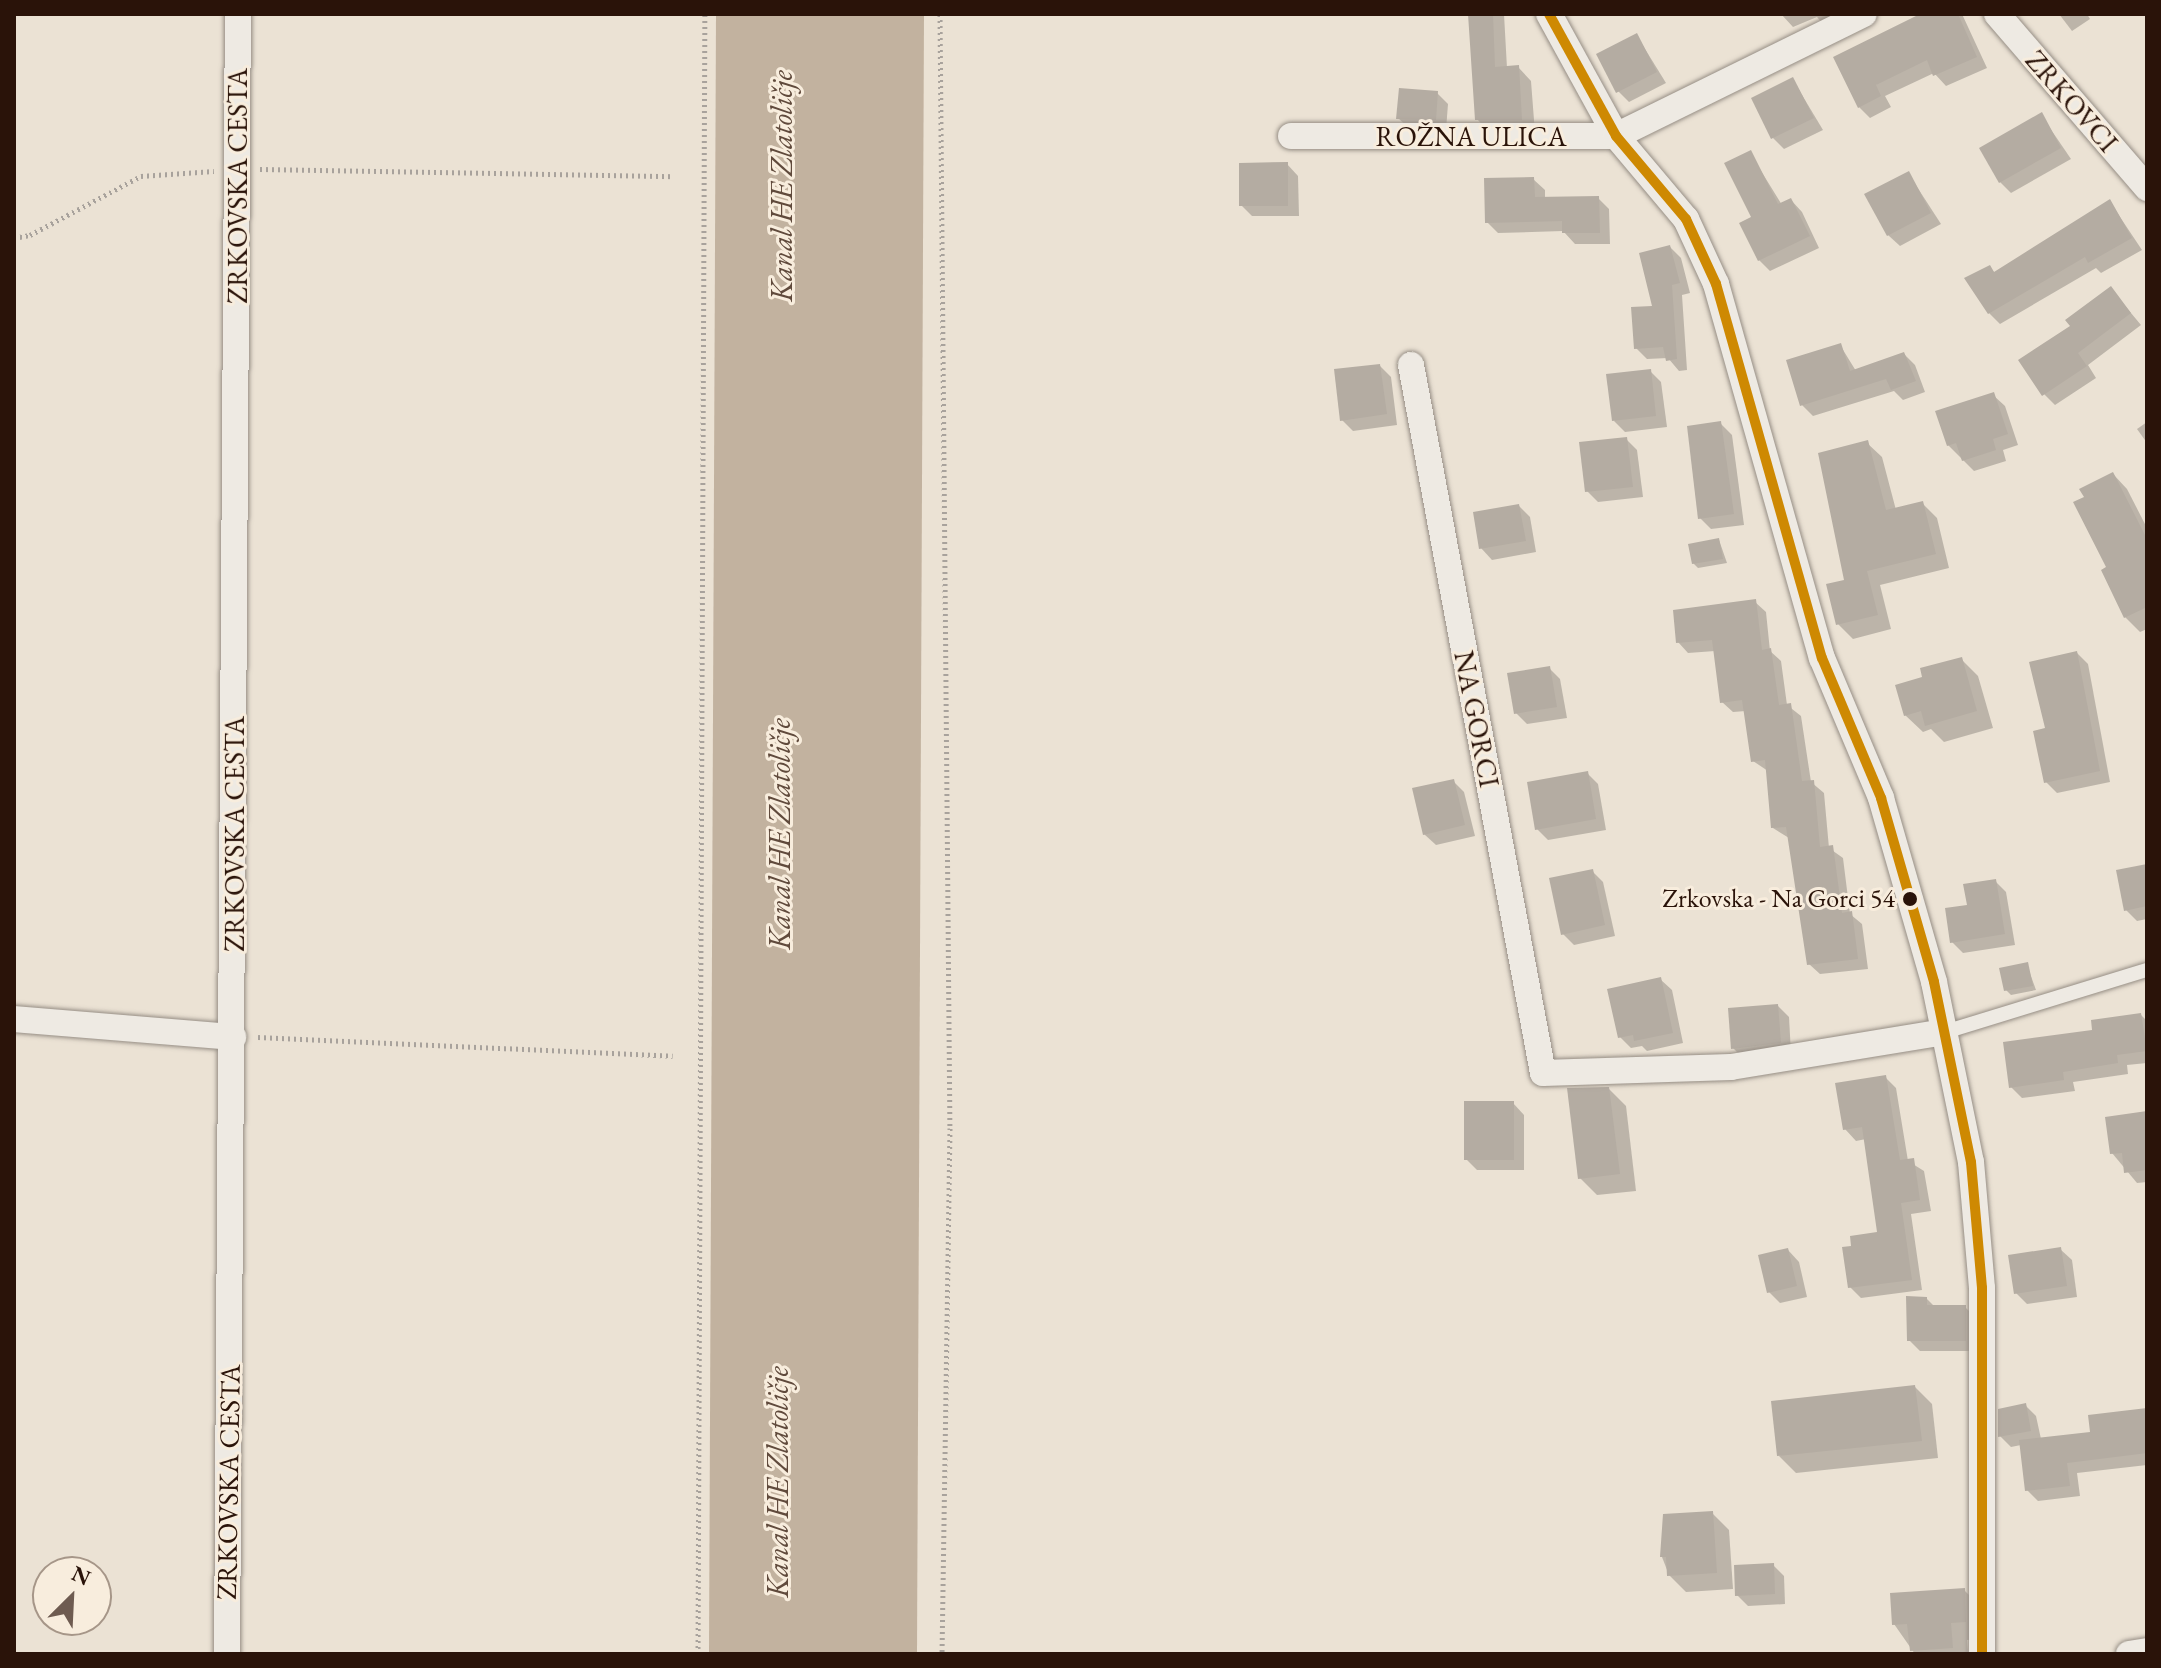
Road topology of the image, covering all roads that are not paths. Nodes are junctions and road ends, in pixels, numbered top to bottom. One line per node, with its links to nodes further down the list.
1 (238, 14): 12 (street, ZRKOVSKA CESTA)
2 (1549, 14): 6 (street)
3 (1864, 14): 6 (street, ROŽNA ULICA)
4 (1997, 14): 7 (street, ZRKOVCI)
5 (1291, 136): 6 (street, ROŽNA ULICA)
6 (1616, 136): 11 (street)
7 (2147, 188)
8 (1411, 365): 11 (street, NA GORCI)
9 (2147, 970): 11 (lane)
10 (14, 1019): 12 (street)
11 (1945, 1032): 15 (street)
12 (233, 1037): 14 (street, ZRKOVSKA CESTA)
13 (2147, 1651): 16 (street)
14 (227, 1654)
15 (1982, 1654)
16 (2129, 1654)

